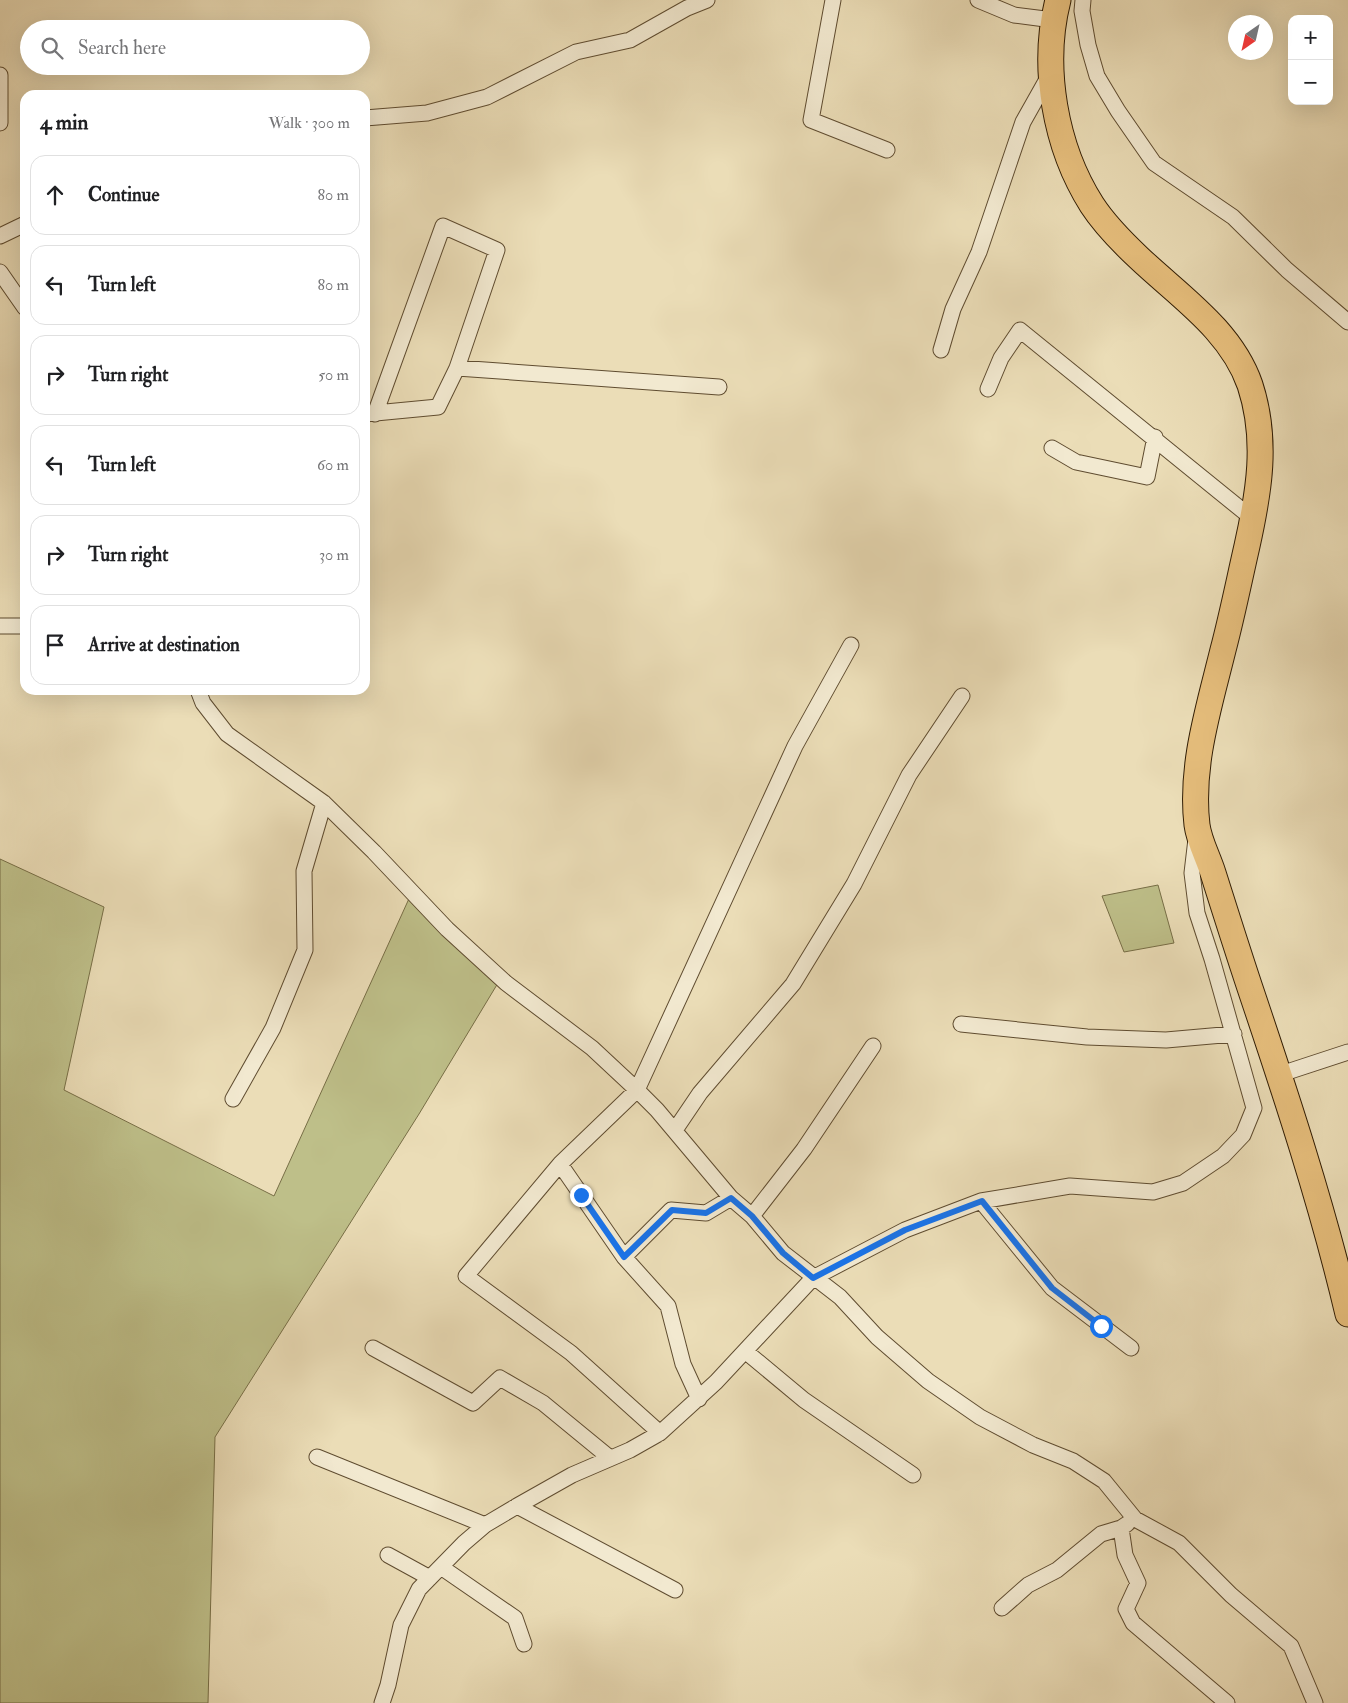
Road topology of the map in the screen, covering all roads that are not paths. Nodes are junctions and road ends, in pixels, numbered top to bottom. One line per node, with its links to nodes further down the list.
1 (707, 0): 8 (street)
2 (833, 0): 10 (street)
3 (978, 0): 5 (street)
4 (1084, 0): 15 (street)
5 (1055, 10): 6 (highway)
6 (1052, 70): 16 (street); 23 (highway)
7 (0, 75): 9 (street)
8 (370, 118)
9 (0, 123)
10 (887, 150)
11 (20, 226): 12 (street)
12 (0, 236)
13 (0, 272): 14 (street)
14 (20, 301)
15 (1348, 322)
16 (941, 350)
17 (457, 368): 18 (street); 20 (street); 20 (street)
18 (718, 387)
19 (988, 389): 21 (street)
20 (370, 414)
21 (1155, 437): 22 (street); 23 (street)
22 (1052, 448)
23 (1253, 519): 30 (highway)
24 (0, 626): 25 (street)
25 (20, 626)
26 (851, 646): 36 (street)
27 (200, 695): 29 (street)
28 (962, 696): 38 (street)
29 (324, 803): 36 (street); 37 (street)
30 (1197, 828): 32 (street); 35 (highway)
31 (961, 1024): 32 (street)
32 (1234, 1034): 41 (street)
33 (874, 1046): 42 (street)
34 (1348, 1052): 35 (street)
35 (1278, 1075): 45 (highway)
36 (637, 1090): 38 (street); 39 (street)
37 (233, 1100)
38 (675, 1130): 40 (street)
39 (560, 1164): 43 (street); 50 (street)
40 (731, 1198): 42 (street); 43 (street)
41 (982, 1201): 44 (street); 47 (street)
42 (752, 1216): 44 (street)
43 (624, 1257): 49 (street)
44 (813, 1278): 48 (street); 55 (street)
45 (1348, 1310)
46 (373, 1348): 52 (street)
47 (1131, 1348)
48 (745, 1350): 49 (street); 53 (street)
49 (699, 1399): 50 (street)
50 (660, 1433): 52 (street)
51 (317, 1457): 56 (street)
52 (610, 1458): 54 (street)
53 (913, 1475)
54 (517, 1506): 56 (street); 61 (street)
55 (1135, 1518): 57 (street); 66 (street)
56 (485, 1525): 59 (street)
57 (1121, 1528): 62 (street); 65 (street)
58 (388, 1555): 60 (street)
59 (441, 1566): 60 (street); 63 (street)
60 (430, 1578): 64 (street)
61 (675, 1590)
62 (1002, 1608)
63 (524, 1644)
64 (382, 1703)
65 (1228, 1703)
66 (1315, 1703)

